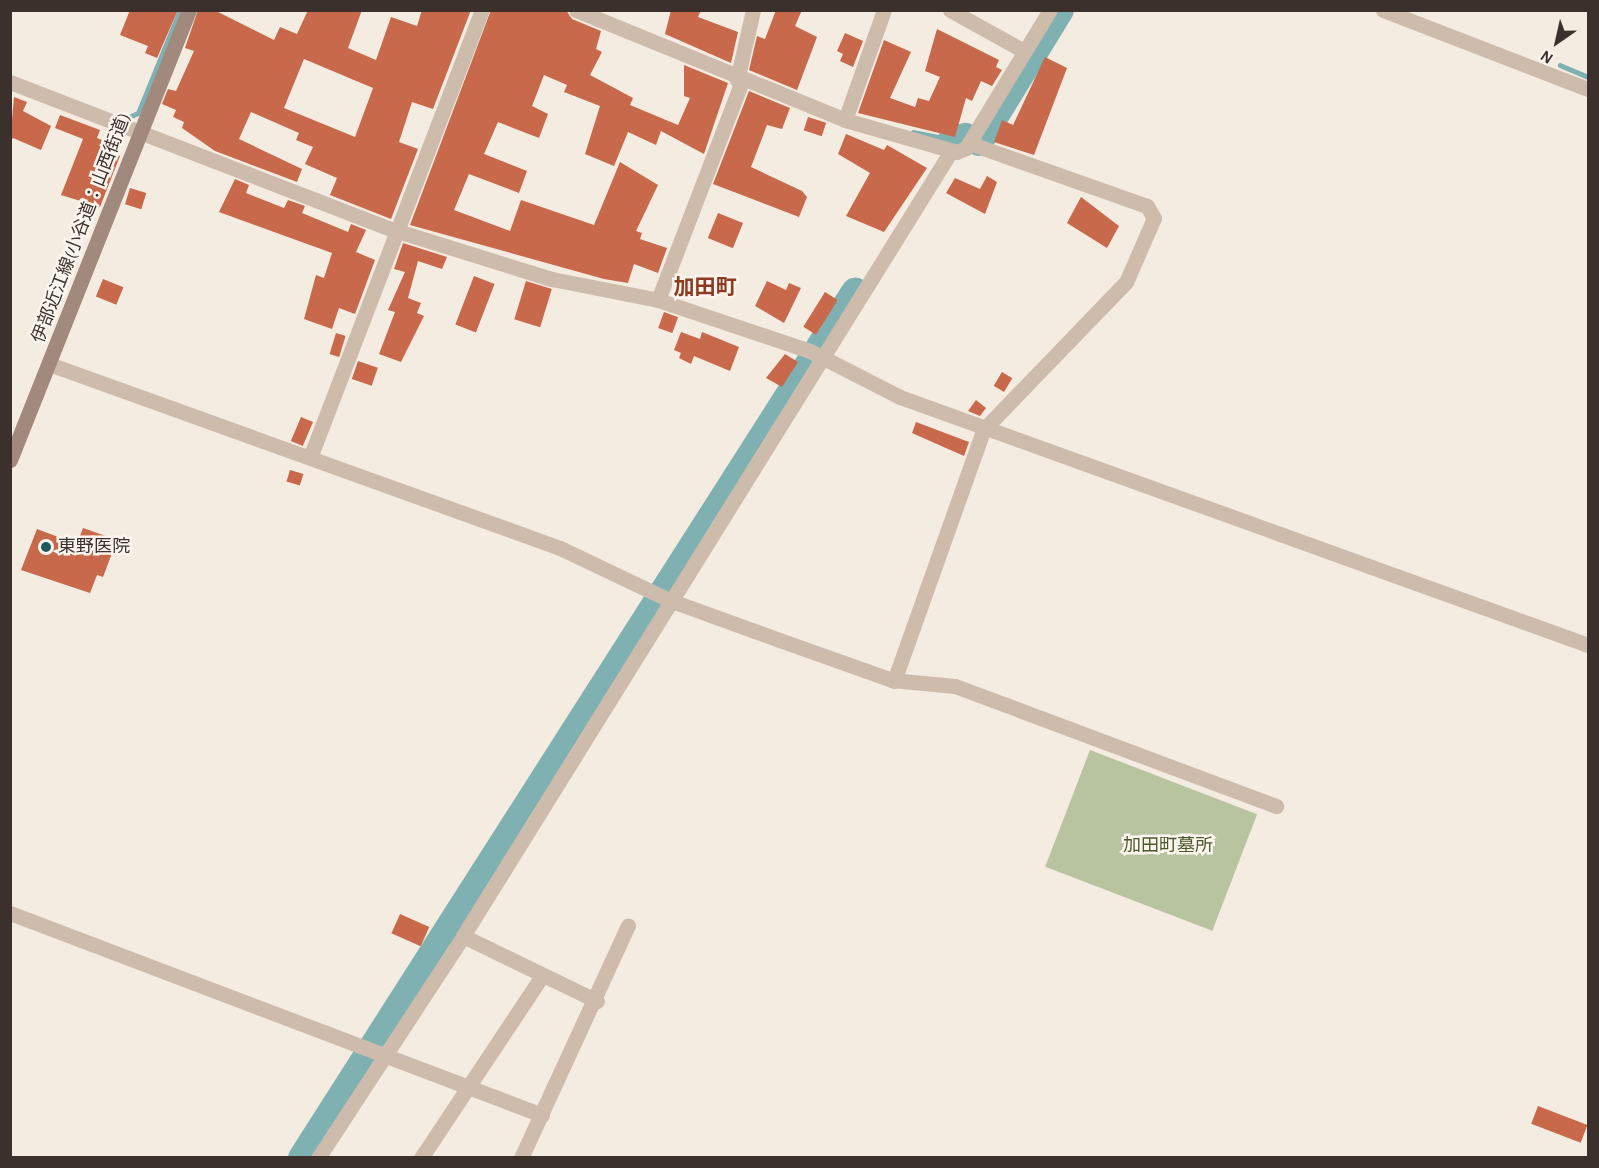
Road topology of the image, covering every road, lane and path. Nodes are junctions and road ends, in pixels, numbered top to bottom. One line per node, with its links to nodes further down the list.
1 (189, 10): 14 (main road, 伊部近江線(小谷道：山西街道))
2 (482, 10): 17 (street)
3 (576, 10): 10 (street)
4 (753, 10): 10 (street)
5 (884, 10): 13 (street)
6 (950, 10): 9 (street)
7 (1050, 10): 9 (street)
8 (1383, 10): 12 (street)
9 (1024, 51): 15 (street)
10 (740, 81): 13 (street); 18 (street)
11 (10, 82): 14 (street)
12 (1588, 89)
13 (844, 120): 16 (street)
14 (142, 129): 17 (street); 20 (main road, 伊部近江線(小谷道：山西街道))
15 (969, 143): 16 (street); 21 (street)
16 (951, 151): 19 (street)
17 (399, 230): 18 (street); 22 (street)
18 (658, 300): 19 (street)
19 (818, 355): 21 (street); 24 (street)
20 (49, 364): 22 (street); 23 (main road, 伊部近江線(小谷道：山西街道))
21 (984, 428): 25 (street); 26 (street)
22 (311, 455): 24 (street)
23 (10, 460)
24 (664, 597): 26 (street); 30 (street)
25 (1588, 645)
26 (894, 681): 27 (street)
27 (1276, 806)
28 (10, 913): 33 (street)
29 (628, 925): 32 (street)
30 (463, 936): 31 (street); 33 (street)
31 (542, 976): 32 (street); 34 (street)
32 (597, 1001): 35 (street)
33 (377, 1049): 34 (street); 36 (street)
34 (467, 1085): 35 (street); 37 (street)
35 (542, 1115): 38 (street)
36 (318, 1158)
37 (421, 1158)
38 (521, 1158)

